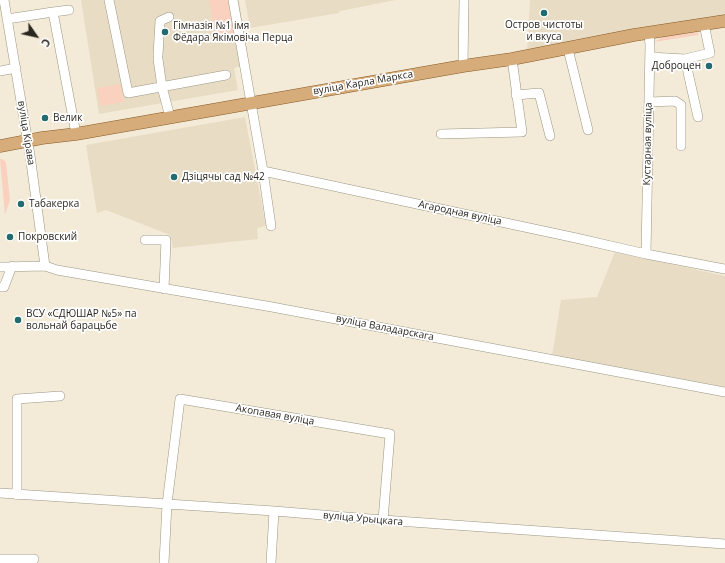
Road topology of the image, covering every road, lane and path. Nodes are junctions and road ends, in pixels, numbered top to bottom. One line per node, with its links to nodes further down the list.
1 (4, 0): 8 (street, вуліца Кірава)
2 (109, 0): 20 (street)
3 (233, 0): 23 (street)
4 (464, 0): 16 (street)
5 (69, 10): 6 (street)
6 (53, 12): 8 (street); 27 (street)
7 (169, 17): 20 (street)
8 (7, 19): 17 (street, вуліца Кірава)
9 (725, 20): 10 (main road, вуліца Карла Маркса)
10 (704, 24): 11 (main road, вуліца Карла Маркса); 15 (street)
11 (649, 34): 12 (main road, вуліца Карла Маркса); 13 (street, Кустарная вуліца)
12 (568, 49): 14 (main road, вуліца Карла Маркса); 26 (street)
13 (650, 58): 15 (street); 22 (street, Кустарная вуліца)
14 (512, 59): 16 (main road, вуліца Карла Маркса); 21 (street)
15 (685, 59): 25 (street)
16 (463, 66): 23 (main road, вуліца Карла Маркса)
17 (16, 68): 18 (street); 30 (street, вуліца Кірава)
18 (0, 70)
19 (226, 75): 20 (street)
20 (162, 87): 24 (street)
21 (516, 95): 28 (street); 29 (street)
22 (649, 102): 32 (street); 36 (street, Кустарная вуліца)
23 (251, 103): 24 (main road, вуліца Карла Маркса); 33 (street)
24 (170, 117): 27 (main road, вуліца Карла Маркса)
25 (698, 117)
26 (588, 130)
27 (76, 134): 30 (main road, вуліца Карла Маркса)
28 (441, 134)
29 (550, 136)
30 (28, 141): 31 (main road, вуліца Карла Маркса); 38 (street, вуліца Кірава)
31 (0, 146)
32 (681, 146)
33 (263, 171): 34 (street); 36 (street, Агародная вуліца)
34 (272, 226)
35 (145, 240): 42 (street)
36 (646, 254): 40 (street, Агародная вуліца)
37 (12, 266): 38 (street, вуліца Валадарскага); 39 (street, вуліца Валадарскага); 41 (street)
38 (45, 266): 42 (street, вуліца Валадарскага)
39 (0, 267)
40 (725, 270)
41 (0, 287)
42 (164, 289): 43 (street, вуліца Валадарскага)
43 (725, 392)
44 (60, 396): 46 (street)
45 (0, 493): 46 (street, вуліца Урыцкага)
46 (17, 495): 47 (street, вуліца Урыцкага)
47 (167, 504): 48 (street, вуліца Урыцкага); 49 (street, Акопавая вуліца); 53 (street)
48 (274, 511): 49 (street, вуліца Урыцкага); 54 (street)
49 (383, 520): 50 (street, вуліца Урыцкага)
50 (725, 544)
51 (0, 559): 52 (street)
52 (34, 559)
53 (164, 563)
54 (270, 563)

